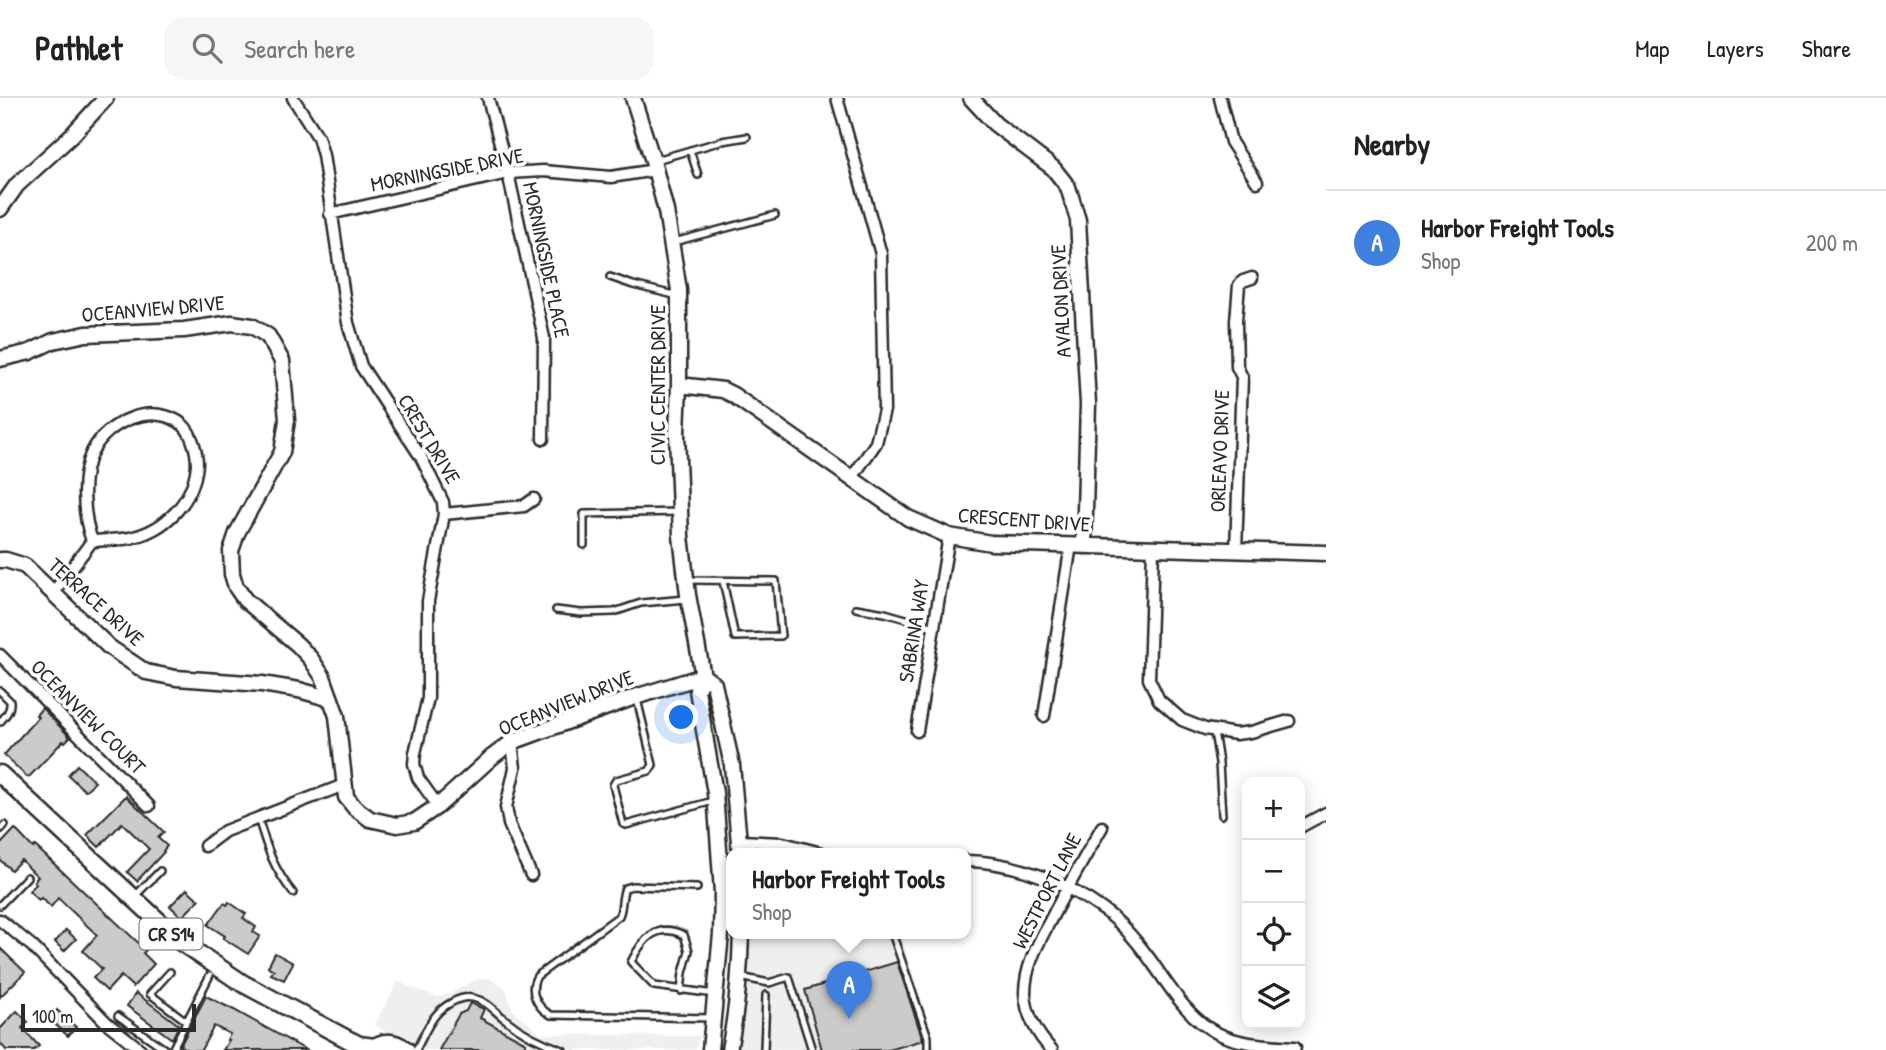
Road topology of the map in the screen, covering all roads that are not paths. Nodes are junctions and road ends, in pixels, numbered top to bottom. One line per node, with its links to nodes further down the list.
1 (106, 98): 14 (street)
2 (293, 98): 15 (street, CREST DRIVE)
3 (488, 98): 11 (street, MORNINGSIDE PLACE)
4 (633, 98): 10 (street, CIVIC CENTER DRIVE)
5 (837, 98): 24 (street)
6 (971, 98): 31 (street, AVALON DRIVE)
7 (1220, 98): 13 (street)
8 (747, 137): 9 (lane)
9 (690, 150): 10 (lane); 12 (lane)
10 (654, 166): 11 (street, MORNINGSIDE DRIVE); 17 (street, CIVIC CENTER DRIVE)
11 (508, 173): 15 (street, MORNINGSIDE DRIVE); 23 (street, MORNINGSIDE PLACE)
12 (698, 175)
13 (1257, 182)
14 (0, 209)
15 (330, 214): 27 (street, CREST DRIVE)
16 (775, 215): 17 (lane)
17 (671, 243): 20 (street, CIVIC CENTER DRIVE)
18 (610, 277): 20 (lane)
19 (1252, 278): 33 (street, ORLEAVO DRIVE)
20 (679, 296): 22 (street, CIVIC CENTER DRIVE)
21 (0, 359): 47 (street, OCEANVIEW DRIVE)
22 (679, 385): 24 (street, CRESCENT DRIVE); 26 (street, CIVIC CENTER DRIVE)
23 (544, 439)
24 (851, 479): 28 (street, CRESCENT DRIVE)
25 (534, 499): 27 (street)
26 (680, 512): 30 (lane); 36 (street, CIVIC CENTER DRIVE)
27 (444, 513): 59 (street, CREST DRIVE)
28 (949, 536): 31 (street, CRESCENT DRIVE); 42 (street, SABRINA WAY)
29 (92, 541): 29 (street); 38 (street)
30 (584, 545)
31 (1078, 546): 32 (street, CRESCENT DRIVE); 48 (street)
32 (1153, 548): 33 (street, CRESCENT DRIVE); 52 (street)
33 (1236, 551): 34 (street, CRESCENT DRIVE)
34 (1326, 553)
35 (0, 560): 38 (street, TERRACE DRIVE)
36 (686, 580): 37 (lane); 39 (street, CIVIC CENTER DRIVE)
37 (723, 580): 37 (lane)
38 (53, 593): 47 (street, TERRACE DRIVE)
39 (689, 599): 41 (lane); 44 (street, CIVIC CENTER DRIVE)
40 (856, 608): 42 (lane)
41 (556, 610)
42 (934, 627): 51 (street, SABRINA WAY)
43 (0, 655): 58 (street, OCEANVIEW COURT)
44 (703, 676): 46 (street, OCEANVIEW DRIVE); 57 (street, CIVIC CENTER DRIVE); 66 (street, CIVIC CENTER DRIVE)
45 (0, 691): 50 (lane)
46 (637, 696): 53 (street, OCEANVIEW DRIVE); 57 (lane)
47 (331, 699): 55 (street, OCEANVIEW DRIVE)
48 (1044, 716)
49 (1289, 721): 52 (street)
50 (0, 722)
51 (917, 731)
52 (1214, 731): 61 (lane)
53 (512, 742): 59 (street, OCEANVIEW DRIVE); 70 (street)
54 (0, 774): 75 (main road, CR S14)
55 (344, 785): 59 (street, OCEANVIEW DRIVE); 62 (street)
56 (0, 789): 81 (main road, CR S14)
57 (716, 797): 66 (street); 84 (street, CIVIC CENTER DRIVE)
58 (149, 806)
59 (438, 806)
60 (1326, 813): 63 (street)
61 (1222, 815)
62 (258, 818): 65 (street); 74 (lane)
63 (1305, 824)
64 (1101, 827): 72 (street, WESTPORT LANE)
65 (205, 846)
66 (740, 847): 67 (street)
67 (802, 848)
68 (971, 861): 72 (street)
69 (160, 871): 75 (lane)
70 (531, 875)
71 (27, 877): 76 (lane)
72 (1067, 887): 89 (street); 104 (street, WESTPORT LANE)
73 (697, 888): 87 (lane)
74 (293, 893)
75 (132, 898): 91 (main road, CR S14)
76 (1, 902)
77 (0, 920): 92 (street)
78 (741, 939): 82 (street)
79 (894, 939): 103 (lane)
80 (170, 972): 88 (lane)
81 (210, 975): 88 (lane); 95 (main road, CR S14)
82 (740, 977): 100 (street); 102 (lane)
83 (681, 991): 83 (lane); 84 (lane)
84 (715, 994): 87 (street, CIVIC CENTER DRIVE)
85 (766, 995): 101 (lane)
86 (118, 1016): 93 (lane)
87 (713, 1018): 99 (street, CIVIC CENTER DRIVE)
88 (186, 1021): 94 (lane)
89 (1295, 1047)
90 (551, 1048): 97 (lane); 98 (lane)
91 (372, 1049): 96 (main road, CR S14)
92 (141, 1050)
93 (166, 1050)
94 (172, 1050)
95 (345, 1050)
96 (406, 1050)
97 (416, 1050)
98 (563, 1050)
99 (710, 1050)
100 (729, 1050)
101 (764, 1050)
102 (812, 1050)
103 (928, 1050)
104 (1052, 1050)

